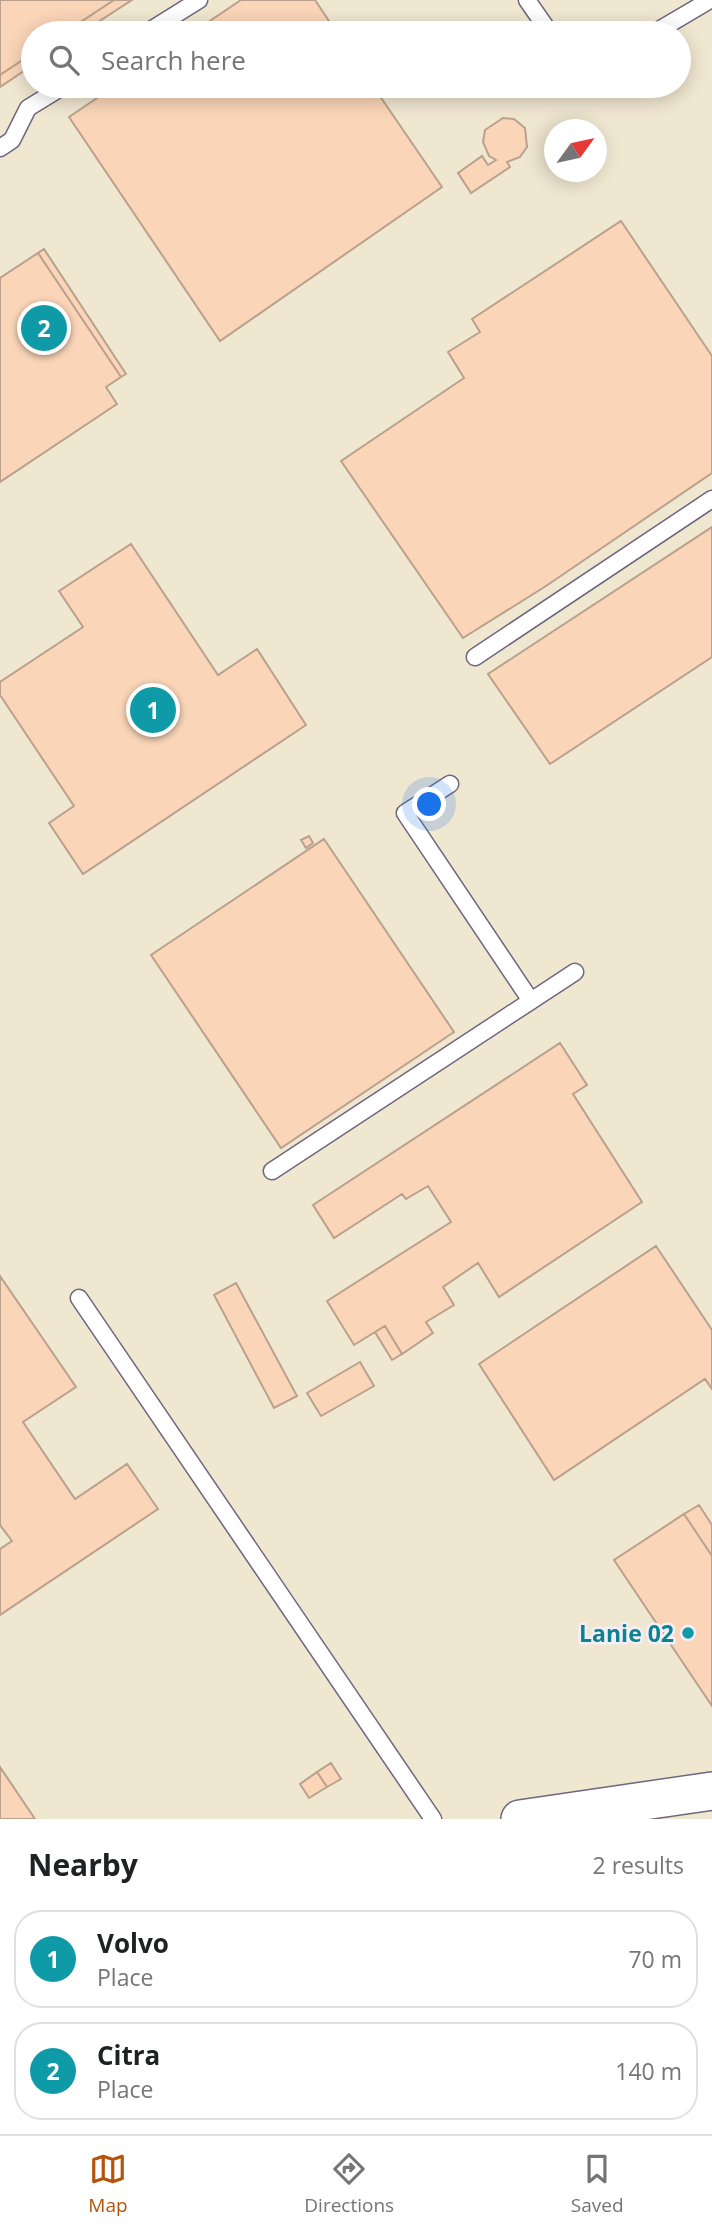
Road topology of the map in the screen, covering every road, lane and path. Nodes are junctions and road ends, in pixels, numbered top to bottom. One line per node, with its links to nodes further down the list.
1 (199, 0): 4 (lane)
2 (527, 0): 5 (lane)
3 (710, 0): 6 (lane)
4 (165, 21)
5 (542, 21)
6 (674, 21)
7 (44, 98): 8 (lane)
8 (0, 148)
9 (712, 499): 10 (lane)
10 (475, 657)
11 (450, 784): 13 (lane)
12 (575, 971): 13 (lane)
13 (531, 1001): 14 (lane)
14 (272, 1171)
15 (79, 1298): 17 (lane)
16 (712, 1791): 18 (street)
17 (432, 1819)
18 (520, 1819)

